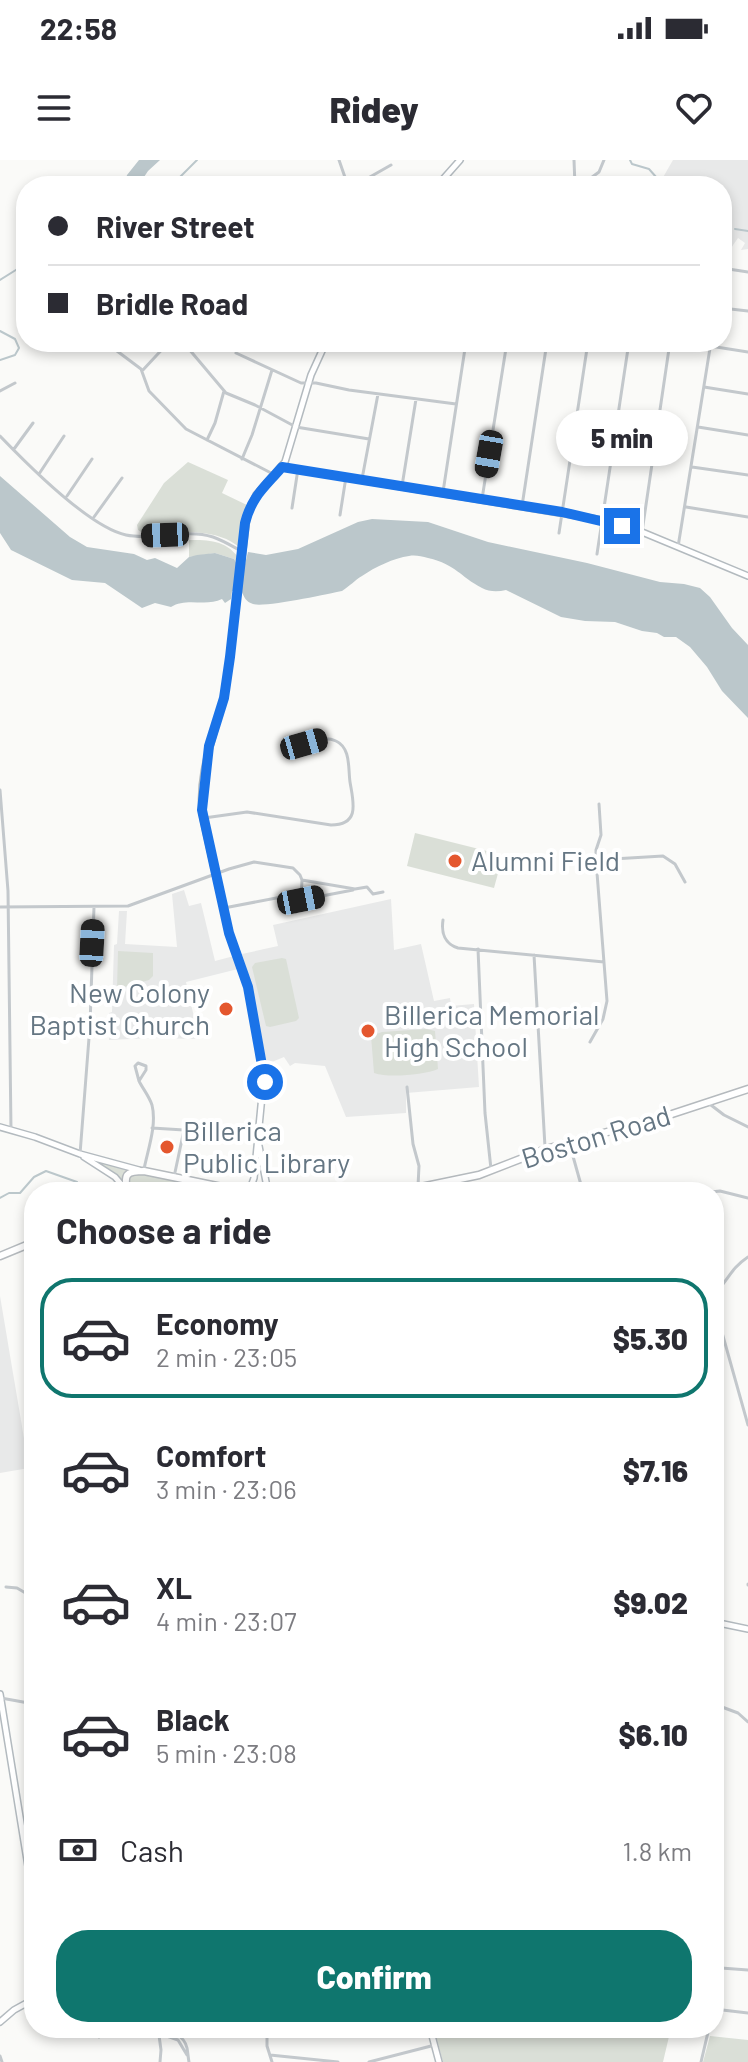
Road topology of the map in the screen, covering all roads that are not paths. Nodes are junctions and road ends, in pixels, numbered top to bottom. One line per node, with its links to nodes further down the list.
1 (460, 160): 5 (main road)
2 (604, 160): 6 (street)
3 (391, 165): 4 (street)
4 (372, 176)
5 (446, 176)
6 (593, 176)
7 (119, 352): 20 (street)
8 (160, 352): 20 (street)
9 (191, 352): 25 (street)
10 (321, 352): 22 (main road)
11 (464, 352): 29 (street)
12 (505, 352): 54 (street)
13 (546, 352): 55 (street)
14 (586, 352): 58 (street)
15 (627, 352): 62 (street)
16 (669, 352): 63 (street)
17 (709, 352): 23 (street)
18 (236, 353): 19 (street)
19 (272, 370): 22 (street); 30 (street)
20 (142, 371): 38 (street)
21 (15, 383): 24 (street)
22 (308, 384): 26 (street); 32 (main road)
23 (704, 387): 27 (street); 33 (street)
24 (0, 391)
25 (224, 391): 30 (street); 38 (street)
26 (378, 394): 28 (street); 37 (street)
27 (748, 394)
28 (416, 399): 29 (street); 51 (street)
29 (456, 404): 52 (street)
30 (260, 407): 32 (street); 41 (street)
31 (33, 423): 39 (street)
32 (296, 427): 37 (street); 42 (main road)
33 (698, 427): 34 (street); 43 (street)
34 (748, 435)
35 (0, 436): 39 (street)
36 (64, 436): 45 (street)
37 (369, 439): 50 (street)
38 (207, 441): 41 (street)
39 (13, 450): 45 (street)
40 (92, 459): 53 (street)
41 (242, 459): 46 (street)
42 (282, 467): 44 (main road); 46 (main road)
43 (692, 467): 47 (street); 56 (street)
44 (298, 469): 48 (main road); 57 (street)
45 (39, 474): 53 (street)
46 (275, 475): 66 (main road)
47 (748, 475)
48 (346, 477): 50 (main road); 59 (street)
49 (122, 478): 61 (street)
50 (362, 479): 51 (main road)
51 (402, 486): 52 (main road)
52 (443, 493): 54 (main road)
53 (65, 497): 61 (street)
54 (482, 499): 55 (main road)
55 (522, 506): 58 (main road)
56 (686, 507): 60 (street); 65 (street)
57 (292, 508)
58 (562, 512): 62 (main road); 64 (street)
59 (340, 515)
60 (748, 517)
61 (93, 519): 66 (street)
62 (602, 520): 63 (main road); 67 (street)
63 (642, 532): 65 (main road)
64 (559, 533)
65 (678, 547): 68 (main road)
66 (241, 551): 72 (main road)
67 (597, 554)
68 (748, 576)
69 (286, 749): 72 (street)
70 (0, 790): 84 (street)
71 (599, 804): 73 (street)
72 (203, 818): 74 (main road)
73 (596, 860): 76 (street); 93 (street)
74 (216, 874): 75 (street); 85 (street); 86 (main road)
75 (302, 880): 77 (street); 82 (street)
76 (685, 882)
77 (328, 884): 78 (street); 80 (street)
78 (355, 889): 79 (street); 80 (street)
79 (383, 892)
80 (328, 894): 82 (street)
81 (292, 895): 86 (street)
82 (301, 900): 87 (street)
83 (0, 907): 84 (street)
84 (8, 907): 85 (street); 91 (street)
85 (94, 907): 108 (street)
86 (224, 908): 105 (main road)
87 (296, 912)
88 (443, 920): 89 (street)
89 (478, 949): 92 (street); 109 (street)
90 (0, 952): 91 (street)
91 (8, 953): 95 (street)
92 (534, 955): 93 (street); 107 (street)
93 (604, 962): 96 (street)
94 (0, 994): 95 (street)
95 (9, 994): 104 (street)
96 (590, 1042)
97 (139, 1081): 103 (street)
98 (407, 1087): 117 (street)
99 (748, 1089): 100 (main road, Boston Road)
100 (707, 1102): 102 (street); 106 (main road, Boston Road)
101 (0, 1127): 104 (main road)
102 (748, 1127)
103 (152, 1128): 110 (street); 111 (street)
104 (11, 1130): 108 (main road)
105 (258, 1136): 115 (main road); 116 (main road)
106 (569, 1142): 107 (main road, Boston Road); 119 (street)
107 (546, 1149): 109 (main road, Boston Road)
108 (80, 1154): 110 (main road); 112 (main road)
109 (492, 1170): 118 (main road, Boston Road)
110 (144, 1171): 111 (main road); 113 (main road)
111 (174, 1177): 114 (main road)
112 (119, 1182)
113 (126, 1182)
114 (191, 1182)
115 (252, 1182)
116 (266, 1182)
117 (418, 1182)
118 (443, 1182)
119 (580, 1182)
120 (724, 1192): 121 (street)
121 (748, 1198)
122 (24, 1246): 123 (main road)
123 (0, 1256)
124 (748, 1257): 125 (street)
125 (724, 1281)
126 (724, 1340): 127 (street)
127 (748, 1425)
128 (6, 1587): 129 (street)
129 (24, 1592)
130 (724, 1624): 131 (main road)
131 (748, 1629)
132 (0, 1696): 133 (street); 136 (main road)
133 (24, 1702)
134 (724, 1708): 135 (street)
135 (748, 1722)
136 (8, 1743): 137 (street); 138 (main road)
137 (0, 1744)
138 (24, 1836)
139 (724, 1967): 140 (street)
140 (748, 1970)
141 (24, 2004): 144 (main road)
142 (724, 2010): 143 (street)
143 (748, 2013)
144 (0, 2022)
145 (160, 2038): 154 (street)
146 (180, 2038): 155 (street)
147 (266, 2038): 151 (street)
148 (433, 2038): 150 (main road)
149 (707, 2038): 160 (street)
150 (435, 2045): 158 (street); 159 (main road)
151 (270, 2055): 156 (street); 157 (street)
152 (0, 2056): 153 (street)
153 (2, 2062)
154 (160, 2062)
155 (189, 2062)
156 (272, 2062)
157 (338, 2062)
158 (369, 2062)
159 (439, 2062)
160 (701, 2062)

